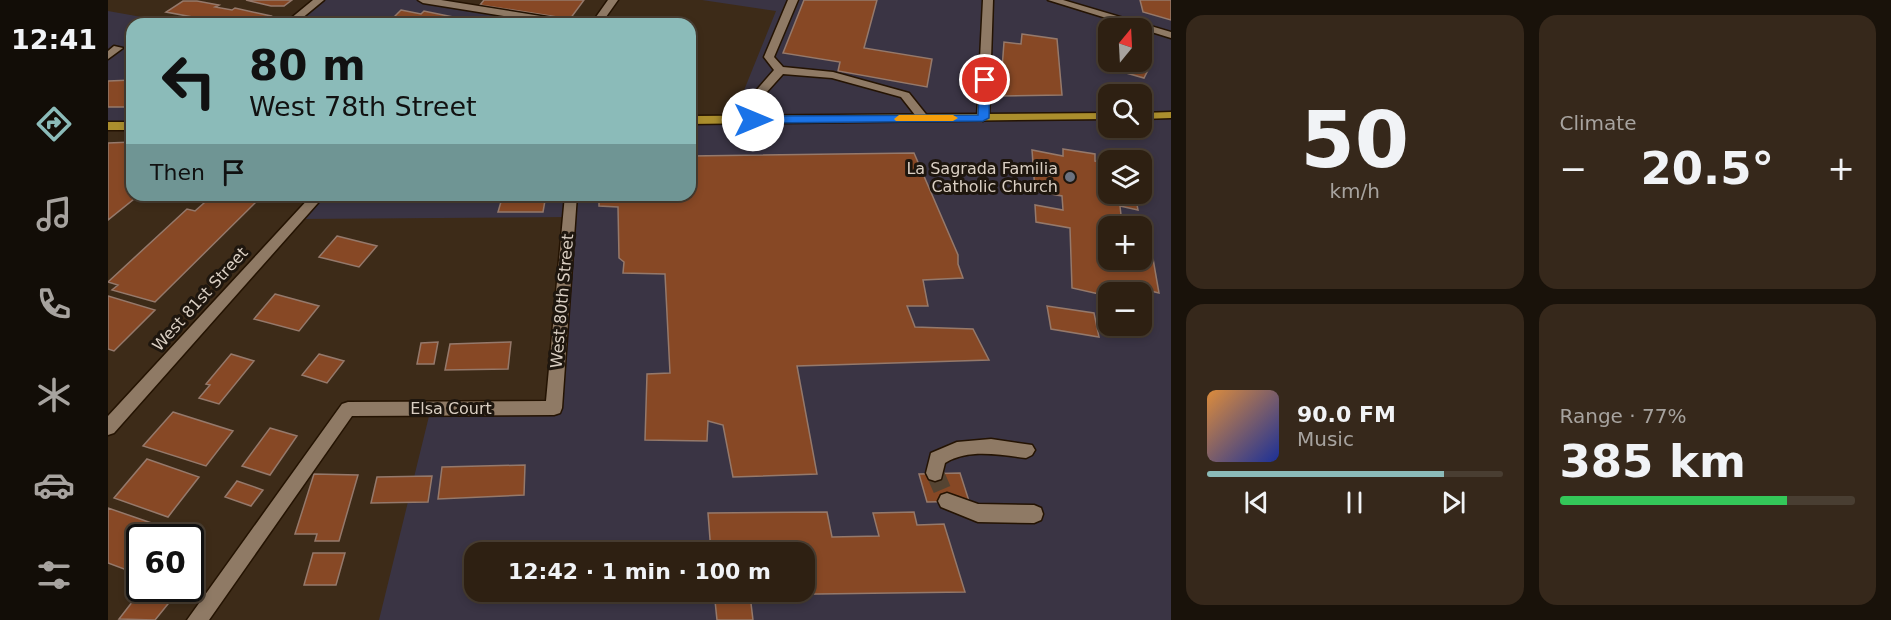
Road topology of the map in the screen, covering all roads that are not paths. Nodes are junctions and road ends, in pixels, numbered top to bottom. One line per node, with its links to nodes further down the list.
1 (319, 0): 7 (street)
2 (423, 0): 8 (street)
3 (613, 0): 9 (street)
4 (793, 0): 13 (street)
5 (988, 0): 18 (street)
6 (1053, 0): 10 (street)
7 (296, 18)
8 (535, 18)
9 (600, 18)
10 (1171, 35)
11 (118, 48): 12 (street)
12 (108, 56)
13 (780, 70): 17 (street); 20 (street)
14 (1171, 115): 16 (main road)
15 (1098, 116): 18 (main road)
16 (1152, 116)
17 (923, 118): 18 (main road); 20 (main road)
18 (983, 118)
19 (696, 120): 20 (main road)
20 (753, 120)
21 (108, 126): 22 (main road)
22 (126, 126)
23 (314, 201): 26 (street, West 81st Street)
24 (571, 201): 25 (street, West 80th Street)
25 (554, 408): 31 (street, Elsa Court)
26 (108, 428)
27 (1026, 450): 28 (street)
28 (935, 474)
29 (947, 501): 30 (street)
30 (1034, 514)
31 (197, 620)

